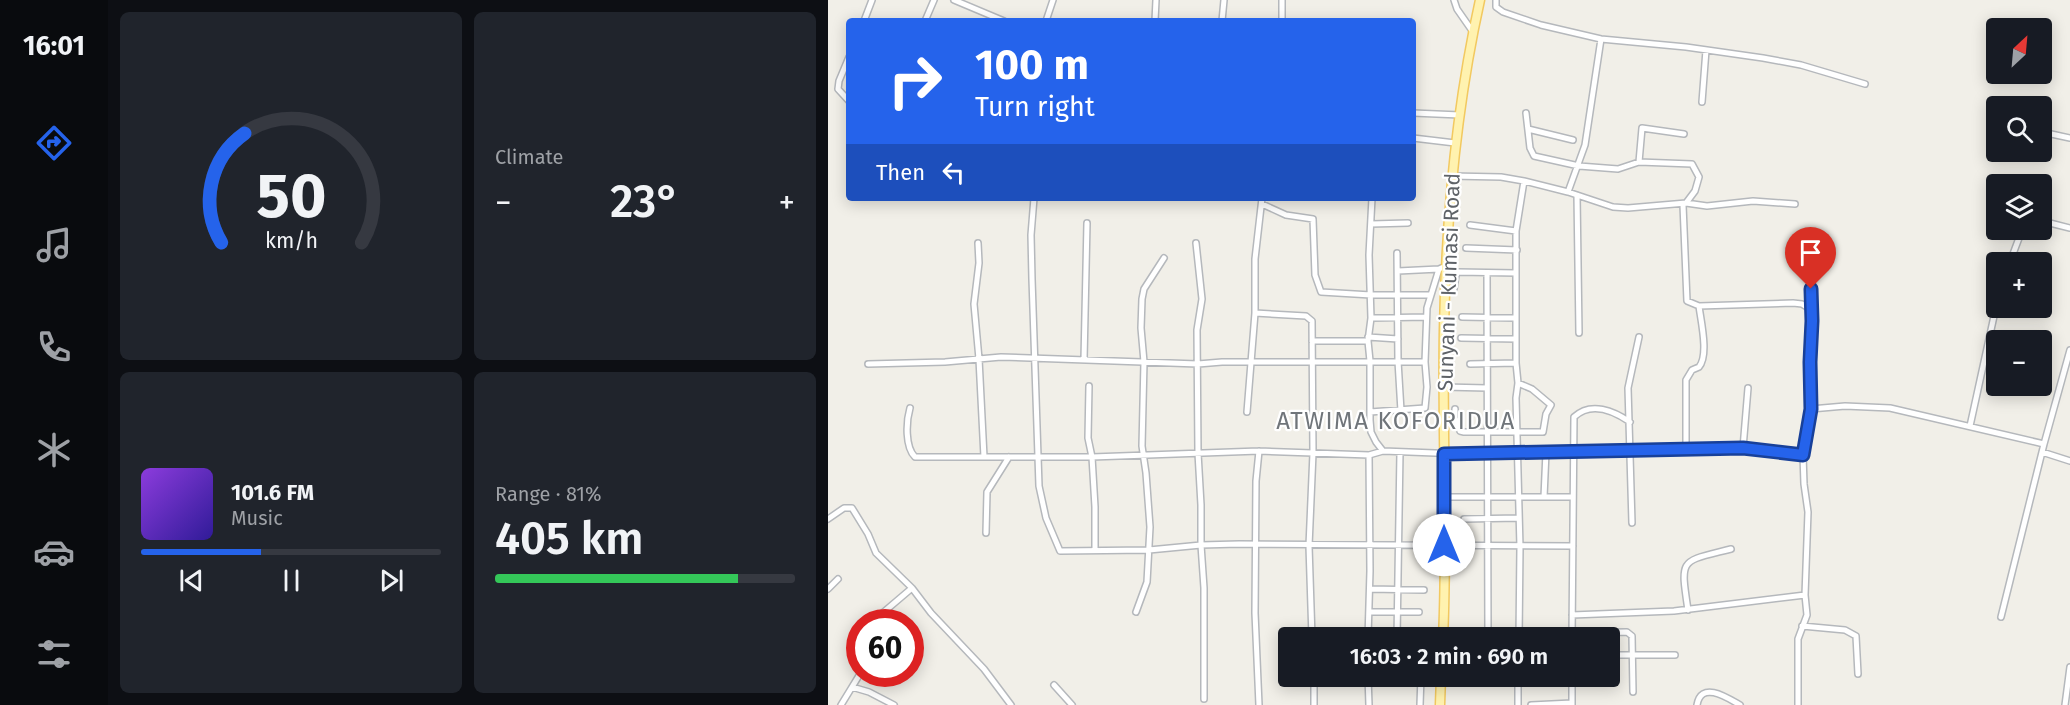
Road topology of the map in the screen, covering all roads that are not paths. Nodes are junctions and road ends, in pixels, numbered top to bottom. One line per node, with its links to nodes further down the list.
1 (872, 0): 11 (street)
2 (934, 0): 12 (street)
3 (954, 0): 13 (street)
4 (1053, 0): 14 (street)
5 (1156, 0): 15 (street)
6 (1224, 0): 16 (street)
7 (1282, 0): 17 (street)
8 (1454, 0): 18 (street)
9 (1480, 0): 18 (main road, Sunyani - Kumasi Road)
10 (1496, 0): 19 (street)
11 (865, 18)
12 (926, 18)
13 (986, 18)
14 (1047, 18)
15 (1155, 18)
16 (1222, 18)
17 (1282, 18)
18 (1473, 32): 27 (main road, Sunyani - Kumasi Road)
19 (1601, 39): 20 (street); 36 (street)
20 (1706, 50): 22 (street); 24 (street)
21 (846, 64): 23 (street)
22 (1865, 84)
23 (846, 98)
24 (1702, 102)
25 (1416, 113): 27 (street)
26 (1526, 113): 28 (street)
27 (1460, 115): 34 (main road, Sunyani - Kumasi Road)
28 (1528, 129): 33 (street); 36 (street)
29 (1684, 134): 35 (street)
30 (2052, 134): 32 (street)
31 (1416, 138): 34 (street)
32 (2070, 138)
33 (1573, 140)
34 (1455, 143): 37 (main road, Sunyani - Kumasi Road)
35 (1640, 162): 36 (street); 44 (street)
36 (1579, 166): 39 (street)
37 (1451, 176): 38 (street); 60 (main road, Sunyani - Kumasi Road)
38 (1524, 181): 39 (street); 52 (street)
39 (1568, 192): 40 (street)
40 (1577, 195): 44 (street); 78 (street)
41 (1034, 201): 87 (street)
42 (1262, 201): 67 (street); 70 (street)
43 (1372, 201): 48 (street)
44 (1685, 204): 45 (street); 68 (street)
45 (1795, 204)
46 (1087, 223): 89 (street)
47 (1408, 223): 48 (street)
48 (1371, 224): 67 (street)
49 (2052, 224): 51 (street)
50 (1470, 225): 52 (street)
51 (2070, 228)
52 (1516, 231): 57 (street)
53 (978, 243): 88 (street)
54 (1196, 243): 98 (street)
55 (1810, 246): 69 (street)
56 (1466, 248): 57 (street)
57 (1517, 250): 63 (street)
58 (1397, 253): 61 (street)
59 (1164, 258): 91 (street)
60 (1442, 268): 61 (street); 66 (street); 103 (main road, Sunyani - Kumasi Road)
61 (1398, 271): 65 (street)
62 (1487, 273): 63 (street); 64 (street); 74 (street)
63 (1516, 273): 76 (street)
64 (1454, 289)
65 (1398, 294): 66 (street); 67 (street); 71 (street)
66 (1430, 295): 72 (street)
67 (1371, 296): 75 (street)
68 (1699, 306): 69 (street); 118 (street)
69 (1812, 310): 108 (street)
70 (1255, 312): 85 (street); 95 (street)
71 (1398, 317): 72 (street); 75 (street); 82 (street)
72 (1426, 317): 94 (street)
73 (1462, 317): 74 (street)
74 (1487, 317): 76 (street); 83 (street)
75 (1371, 318): 81 (street)
76 (1516, 318): 84 (street)
77 (1994, 318): 113 (street)
78 (1579, 333)
79 (1639, 337): 112 (street)
80 (1461, 338): 83 (street)
81 (1368, 339): 82 (street); 85 (street); 90 (street)
82 (1398, 339): 93 (street)
83 (1487, 339): 84 (street); 100 (street)
84 (1516, 339): 96 (street)
85 (1312, 341): 92 (street)
86 (2070, 350): 116 (street)
87 (1036, 357): 88 (street); 89 (street); 134 (street)
88 (979, 359): 97 (street); 135 (street)
89 (1084, 360): 91 (street)
90 (1370, 361): 92 (street); 93 (street); 111 (street)
91 (1144, 362): 98 (street); 131 (street)
92 (1311, 362): 95 (street); 128 (street)
93 (1398, 362): 94 (street); 109 (street)
94 (1425, 362): 109 (street)
95 (1252, 363): 98 (street); 110 (street)
96 (1516, 363): 100 (street); 101 (street)
97 (868, 364)
98 (1198, 364): 127 (street)
99 (1470, 364): 100 (street)
100 (1487, 364): 104 (street)
101 (1518, 383): 115 (street); 115 (street)
102 (1089, 386): 137 (street)
103 (1444, 387): 104 (street); 130 (main road, Sunyani - Kumasi Road)
104 (1487, 388): 114 (street)
105 (1748, 388): 117 (street)
106 (910, 408): 135 (street)
107 (1455, 409): 114 (street)
108 (1811, 409): 113 (street); 133 (street)
109 (1401, 411): 111 (street)
110 (1247, 412)
111 (1370, 412): 120 (street)
112 (1629, 422): 124 (street); 125 (street)
113 (1970, 426): 116 (street)
114 (1487, 432): 115 (street); 129 (street)
115 (1516, 432): 122 (street)
116 (2044, 444): 126 (street)
117 (1743, 448): 118 (street); 133 (street)
118 (1686, 450): 125 (street)
119 (1259, 451): 127 (street); 128 (street); 151 (street)
120 (1383, 451): 121 (street); 132 (street)
121 (1400, 452): 130 (street); 152 (street)
122 (1517, 452): 123 (street); 129 (street); 141 (street)
123 (1546, 452): 124 (street); 142 (street)
124 (1575, 452): 125 (street); 143 (street)
125 (1631, 452): 148 (street)
126 (2042, 452): 138 (street); 176 (street)
127 (1198, 453): 131 (street); 150 (street)
128 (1313, 453): 132 (street); 154 (street)
129 (1486, 453): 130 (street); 140 (street)
130 (1444, 454): 139 (main road, Sunyani - Kumasi Road)
131 (1143, 455): 137 (street); 161 (street)
132 (1369, 455): 155 (street)
133 (1803, 455): 168 (street)
134 (1039, 456): 136 (street); 137 (street); 160 (street)
135 (984, 457): 136 (street)
136 (1010, 457): 149 (street)
137 (1092, 457): 160 (street)
138 (2070, 461)
139 (1444, 497): 140 (street); 153 (main road, Sunyani - Kumasi Road)
140 (1488, 497): 141 (street); 146 (street)
141 (1519, 497): 142 (street); 147 (street)
142 (1544, 497): 143 (street)
143 (1573, 497): 157 (street)
144 (828, 519): 163 (street)
145 (1464, 519): 146 (street)
146 (1488, 519): 147 (street); 156 (street)
147 (1520, 519): 158 (street)
148 (1632, 523)
149 (986, 533)
150 (1201, 545): 151 (street); 161 (street); 200 (street)
151 (1257, 545): 154 (street); 206 (street)
152 (1399, 545): 153 (street); 155 (street); 166 (street)
153 (1444, 545): 156 (street); 180 (main road, Sunyani - Kumasi Road)
154 (1309, 546): 155 (street); 177 (street)
155 (1370, 546): 165 (street)
156 (1488, 546): 158 (street); 181 (street)
157 (1573, 546): 158 (street); 175 (street)
158 (1520, 547): 182 (street)
159 (1731, 549): 170 (street)
160 (1095, 550): 161 (street)
161 (1149, 550): 172 (street)
162 (838, 579): 164 (street)
163 (912, 588): 169 (street); 204 (street)
164 (828, 589)
165 (1370, 589): 166 (street); 173 (street)
166 (1398, 590): 167 (street); 171 (street)
167 (1424, 590)
168 (1805, 595): 170 (street); 184 (street)
169 (887, 609)
170 (1688, 610): 175 (street)
171 (1397, 611): 173 (street); 174 (street); 179 (street)
172 (1136, 612)
173 (1369, 612): 178 (street)
174 (1419, 612)
175 (1572, 615): 183 (street)
176 (2001, 617)
177 (1312, 627)
178 (1368, 627)
179 (1397, 627)
180 (1443, 627)
181 (1488, 627)
182 (1519, 627)
183 (1572, 627)
184 (1802, 627): 190 (street); 215 (street)
185 (1620, 632): 187 (street)
186 (1620, 655): 187 (street)
187 (1632, 655): 188 (street); 199 (street)
188 (1675, 655)
189 (2070, 667): 216 (street)
190 (1858, 674)
191 (1054, 686): 205 (street)
192 (852, 687): 202 (street); 203 (street)
193 (1314, 687): 207 (street)
194 (1368, 687): 208 (street)
195 (1421, 687): 209 (street)
196 (1441, 687): 210 (main road)
197 (1518, 687): 211 (street)
198 (1572, 687): 201 (street)
199 (1633, 692)
200 (1204, 699)
201 (1572, 704): 212 (street)
202 (841, 705)
203 (894, 705)
204 (1011, 705)
205 (1072, 705)
206 (1259, 705)
207 (1314, 705)
208 (1369, 705)
209 (1420, 705)
210 (1440, 705)
211 (1518, 705)
212 (1531, 705)
213 (1697, 705): 214 (street)
214 (1740, 705)
215 (1798, 705)
216 (2065, 705)

